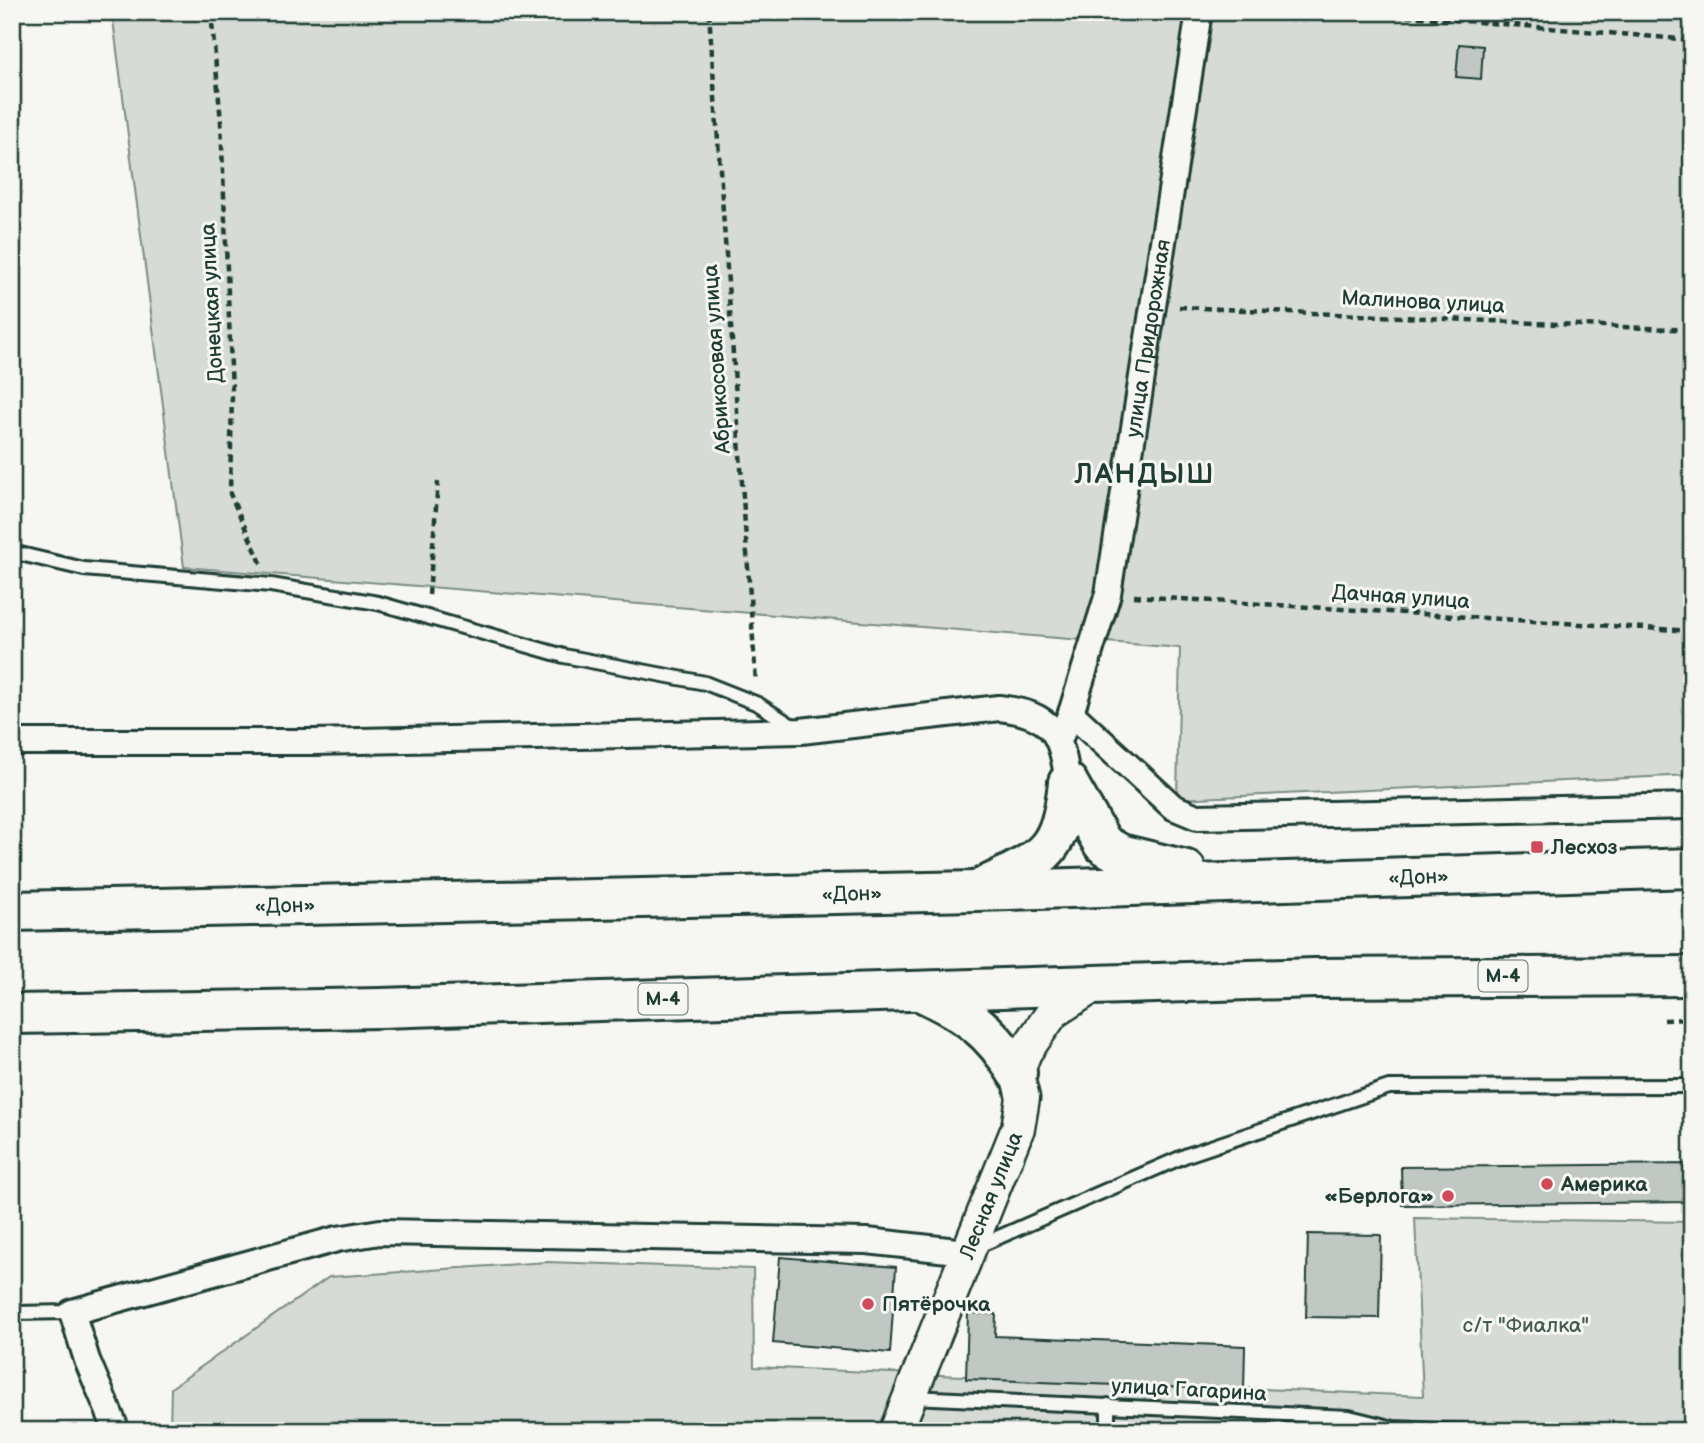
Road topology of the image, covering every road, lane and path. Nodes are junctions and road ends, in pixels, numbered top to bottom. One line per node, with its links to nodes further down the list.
1 (211, 12): 10 (path, Донецкая улица)
2 (709, 12): 14 (path, Абрикосовая улица)
3 (1199, 12): 6 (street, улица Придорожная)
4 (1358, 12): 5 (path)
5 (1692, 40)
6 (1153, 305): 7 (path, Малинова улица); 11 (street, улица Придорожная)
7 (1692, 330)
8 (438, 482): 12 (path)
9 (12, 552): 10 (lane)
10 (271, 584): 12 (lane)
11 (1108, 594): 13 (path, Дачная улица); 15 (street, улица Придорожная)
12 (427, 617): 14 (lane)
13 (1692, 631)
14 (758, 704): 16 (lane)
15 (1071, 713): 17 (street, улица Придорожная); 20 (street)
16 (800, 731): 17 (street); 18 (street)
17 (1059, 740): 19 (street)
18 (12, 742)
19 (1068, 783): 22 (highway); 23 (highway)
20 (1692, 806)
21 (1692, 868): 22 (highway, «Дон»)
22 (1250, 883): 23 (highway, «Дон»)
23 (976, 891): 24 (highway, «Дон»)
24 (12, 911)
25 (1692, 976): 26 (highway, М-4)
26 (1095, 985): 27 (highway, М-4); 31 (street)
27 (918, 990): 28 (highway, М-4); 31 (highway)
28 (12, 1014)
29 (1692, 1019): 30 (path)
30 (1664, 1020)
31 (1017, 1073): 33 (street, Лесная улица)
32 (1692, 1086): 33 (lane)
33 (966, 1252): 34 (street); 36 (street, Лесная улица)
34 (72, 1312): 35 (lane); 39 (street)
35 (12, 1313)
36 (908, 1397): 37 (lane, улица Гагарина); 40 (street, Лесная улица)
37 (1108, 1405): 38 (lane, улица Гагарина); 41 (lane)
38 (1394, 1429): 42 (lane, улица Гагарина)
39 (117, 1431)
40 (896, 1431)
41 (1108, 1431)
42 (1466, 1431)

